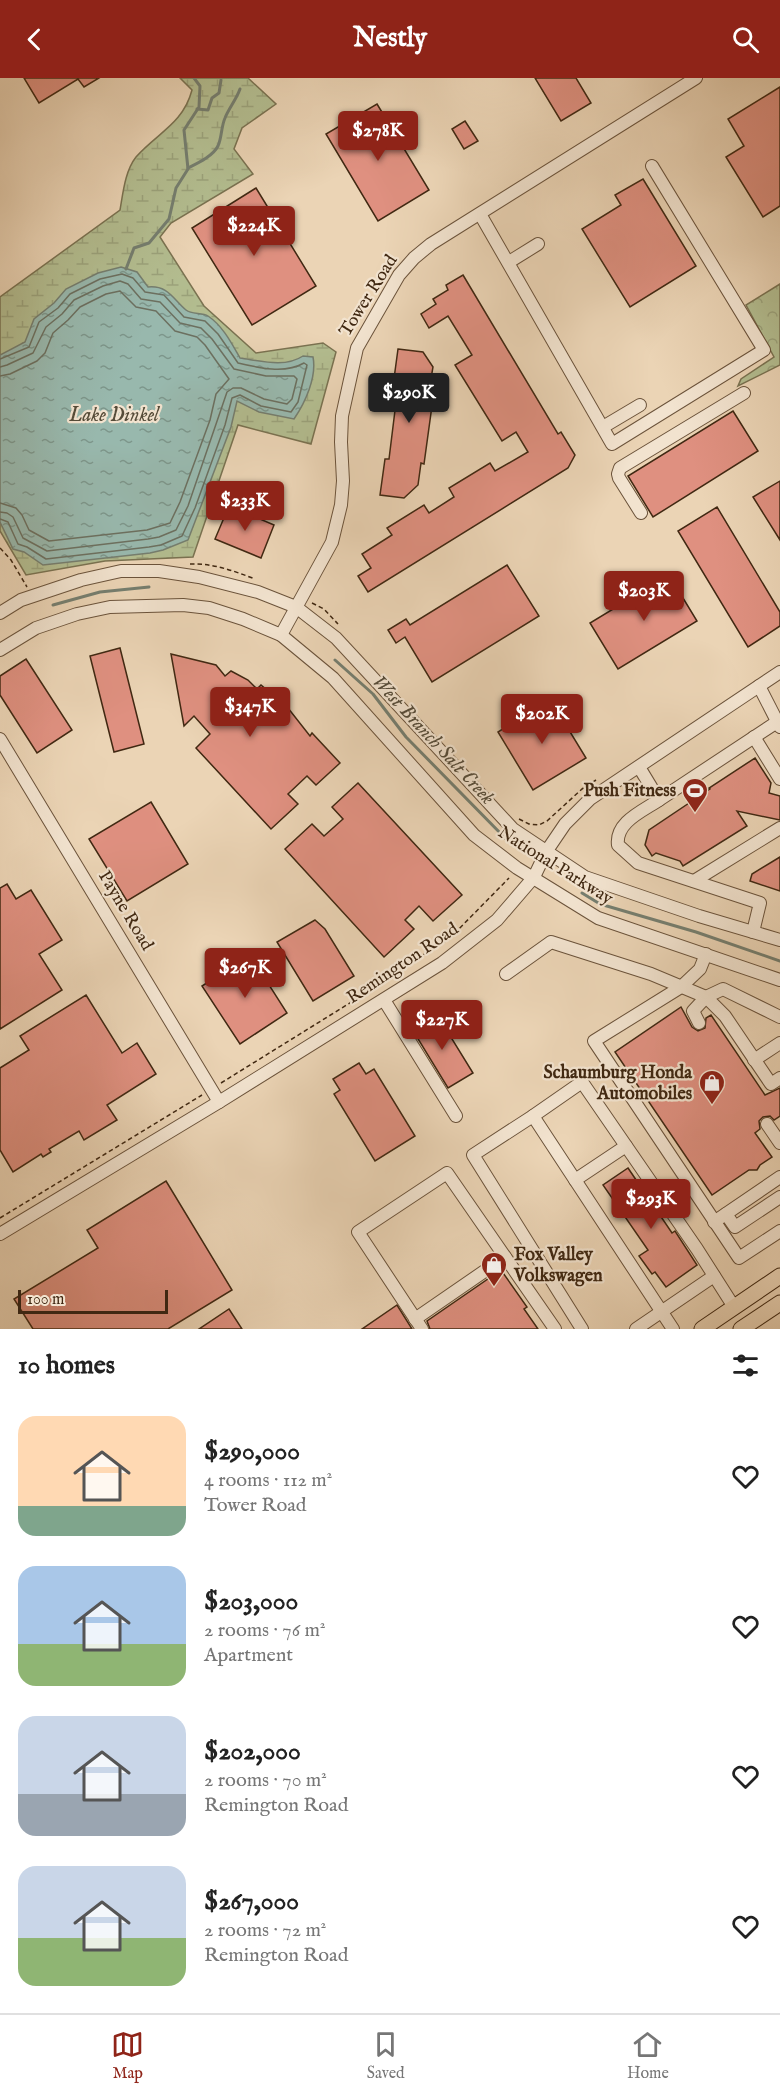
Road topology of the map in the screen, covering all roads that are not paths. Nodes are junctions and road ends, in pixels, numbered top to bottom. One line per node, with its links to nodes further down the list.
1 (696, 78): 3 (street, Tower Road)
2 (652, 166): 8 (street)
3 (480, 214): 5 (street); 10 (street, Tower Road)
4 (538, 244): 5 (street)
5 (509, 262): 8 (street)
6 (744, 393): 9 (street)
7 (640, 405): 8 (street)
8 (603, 427)
9 (641, 513)
10 (296, 607): 11 (street, National Parkway); 12 (street, Tower Road); 23 (street, National Parkway)
11 (0, 613)
12 (281, 635): 13 (street, National Parkway); 24 (street, National Parkway)
13 (0, 650)
14 (780, 672): 15 (street, Remington Road)
15 (759, 686): 16 (street); 19 (street, Remington Road)
16 (778, 724): 17 (street)
17 (754, 737): 20 (street); 21 (street)
18 (0, 739): 39 (street, Payne Road)
19 (639, 767): 21 (street); 23 (street, Remington Road)
20 (780, 779)
21 (659, 800): 25 (street)
22 (780, 828): 25 (street)
23 (546, 852): 24 (street, Remington Road); 26 (street, National Parkway)
24 (534, 877): 28 (street, National Parkway); 33 (street, Remington Road)
25 (694, 881): 26 (street)
26 (753, 932): 27 (street, National Parkway)
27 (780, 940)
28 (706, 954): 30 (street, National Parkway); 31 (street)
29 (506, 974): 31 (street)
30 (780, 980)
31 (681, 987): 32 (street); 49 (street)
32 (706, 997): 34 (street); 35 (street); 37 (street)
33 (384, 1000): 39 (street, Remington Road); 40 (street)
34 (780, 1017)
35 (699, 1023)
36 (780, 1043): 37 (street)
37 (754, 1060): 38 (street)
38 (780, 1078)
39 (219, 1102): 51 (street, Remington Road)
40 (456, 1116)
41 (533, 1116): 44 (street); 46 (street); 60 (street)
42 (767, 1124): 43 (street)
43 (780, 1143)
44 (626, 1146): 46 (street); 53 (street)
45 (780, 1177): 48 (street)
46 (575, 1180): 57 (street)
47 (780, 1197): 48 (street)
48 (726, 1214): 49 (street)
49 (714, 1222): 50 (street)
50 (780, 1231)
51 (0, 1234)
52 (505, 1257): 58 (street); 58 (street); 59 (street)
53 (714, 1276): 56 (street); 57 (street)
54 (780, 1276): 56 (main road)
55 (780, 1303): 64 (main road)
56 (734, 1307): 63 (main road)
57 (661, 1311): 61 (street); 62 (street)
58 (418, 1324)
59 (555, 1329)
60 (582, 1329)
61 (636, 1329)
62 (673, 1329)
63 (702, 1329)
64 (741, 1329)

